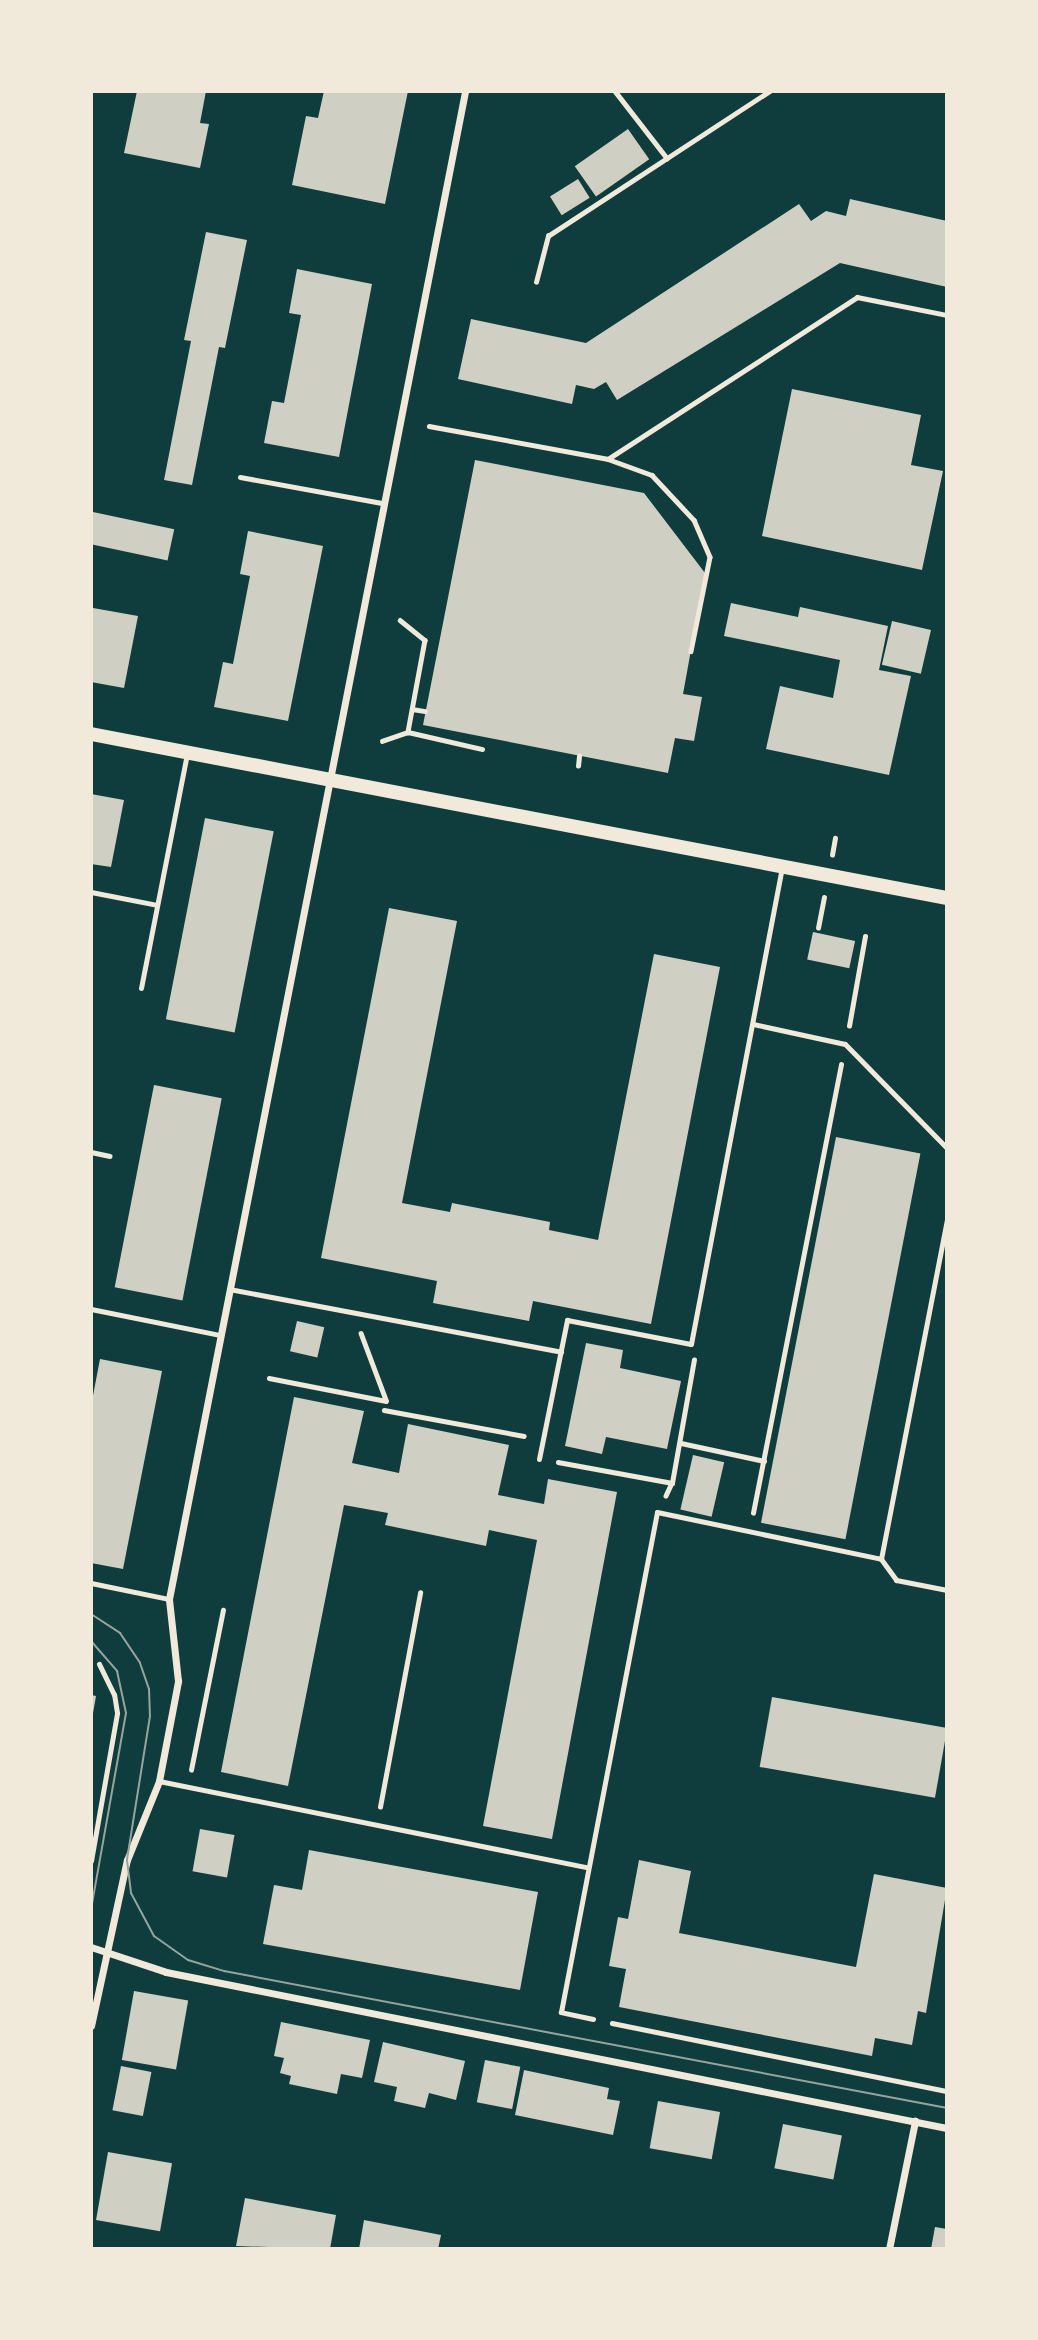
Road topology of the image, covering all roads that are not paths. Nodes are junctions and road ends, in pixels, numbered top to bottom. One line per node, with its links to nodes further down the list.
1 (465, 91): 3 (street)
2 (240, 477): 3 (lane)
3 (382, 503): 6 (street)
4 (91, 734): 5 (main road)
5 (187, 753): 6 (main road); 10 (lane)
6 (327, 781): 7 (main road); 15 (street)
7 (782, 867): 9 (main road); 12 (lane)
8 (91, 892): 10 (lane)
9 (947, 898)
10 (158, 905): 11 (lane)
11 (141, 988)
12 (752, 1024): 13 (lane); 18 (lane)
13 (947, 1148)
14 (947, 1220): 20 (lane)
15 (229, 1289): 17 (street); 18 (lane)
16 (91, 1309): 17 (lane)
17 (220, 1335): 23 (street)
18 (561, 1352): 19 (lane)
19 (539, 1459)
20 (881, 1559): 22 (lane); 25 (lane)
21 (91, 1583): 23 (lane)
22 (947, 1590)
23 (169, 1599): 24 (street)
24 (159, 1781): 25 (lane); 27 (street)
25 (587, 1867): 28 (lane)
26 (91, 1947): 27 (street)
27 (106, 1952): 29 (street); 30 (street)
28 (593, 2019)
29 (91, 2026)
30 (915, 2121): 31 (street); 32 (street)
31 (947, 2128)
32 (889, 2249)

